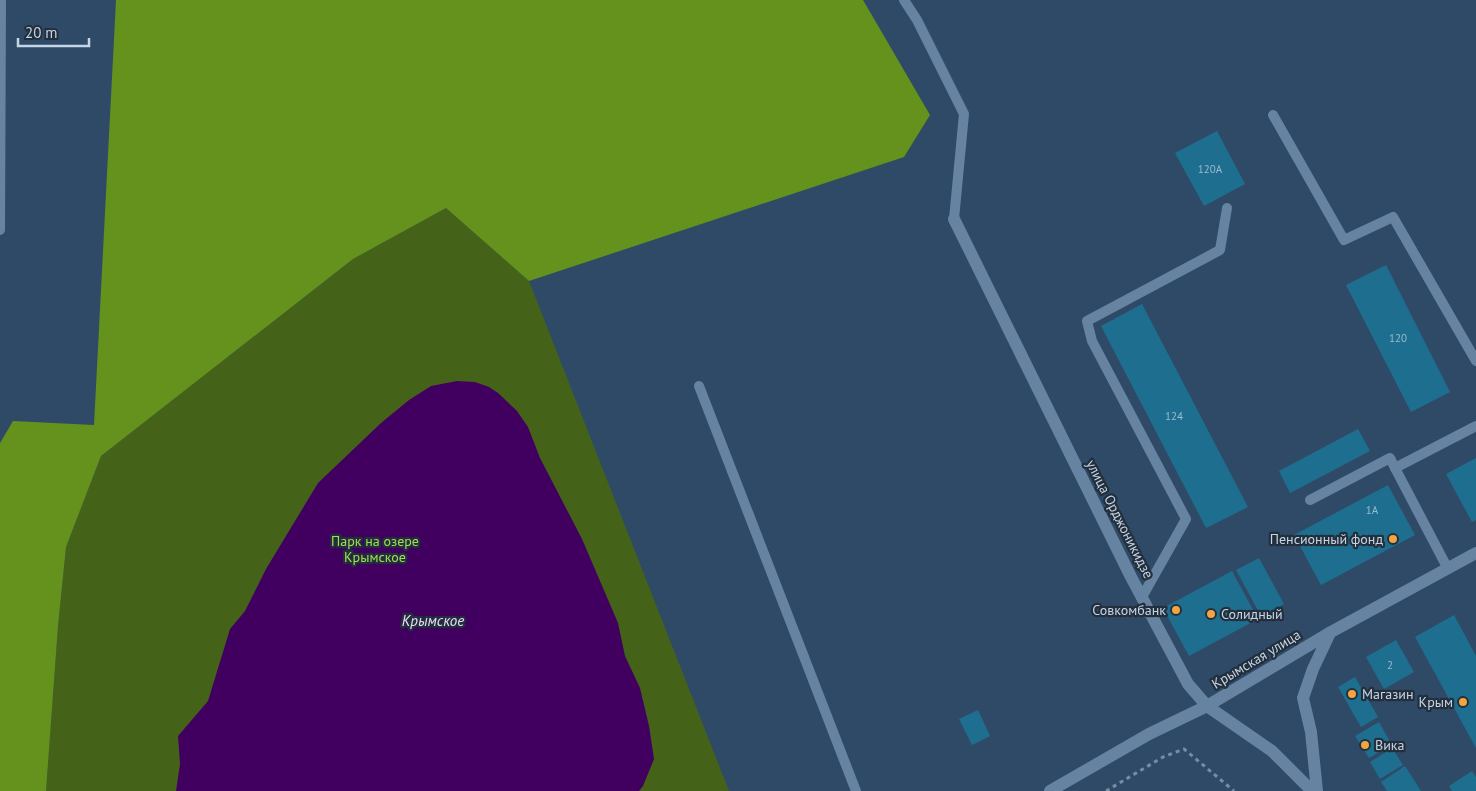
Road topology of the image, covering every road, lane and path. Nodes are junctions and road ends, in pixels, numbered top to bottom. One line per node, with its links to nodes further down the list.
1 (1, 0): 6 (lane)
2 (904, 0): 5 (lane)
3 (1273, 115): 7 (lane)
4 (1227, 208): 14 (lane)
5 (954, 219): 14 (street, улица Орджоникидзе)
6 (0, 230)
7 (1476, 361)
8 (699, 386): 17 (lane)
9 (1476, 426): 10 (lane)
10 (1395, 468): 11 (lane); 13 (lane)
11 (1310, 500)
12 (1476, 553): 13 (street, Крымская улица)
13 (1448, 568): 15 (street, Крымская улица)
14 (1142, 597): 16 (street, улица Орджоникидзе)
15 (1331, 632): 16 (street, Крымская улица); 22 (street)
16 (1207, 706): 18 (street, Крымская улица); 21 (street, улица Орджоникидзе)
17 (856, 791)
18 (1050, 791)
19 (1106, 791): 20 (path)
20 (1234, 791)
21 (1312, 791)
22 (1317, 791)

